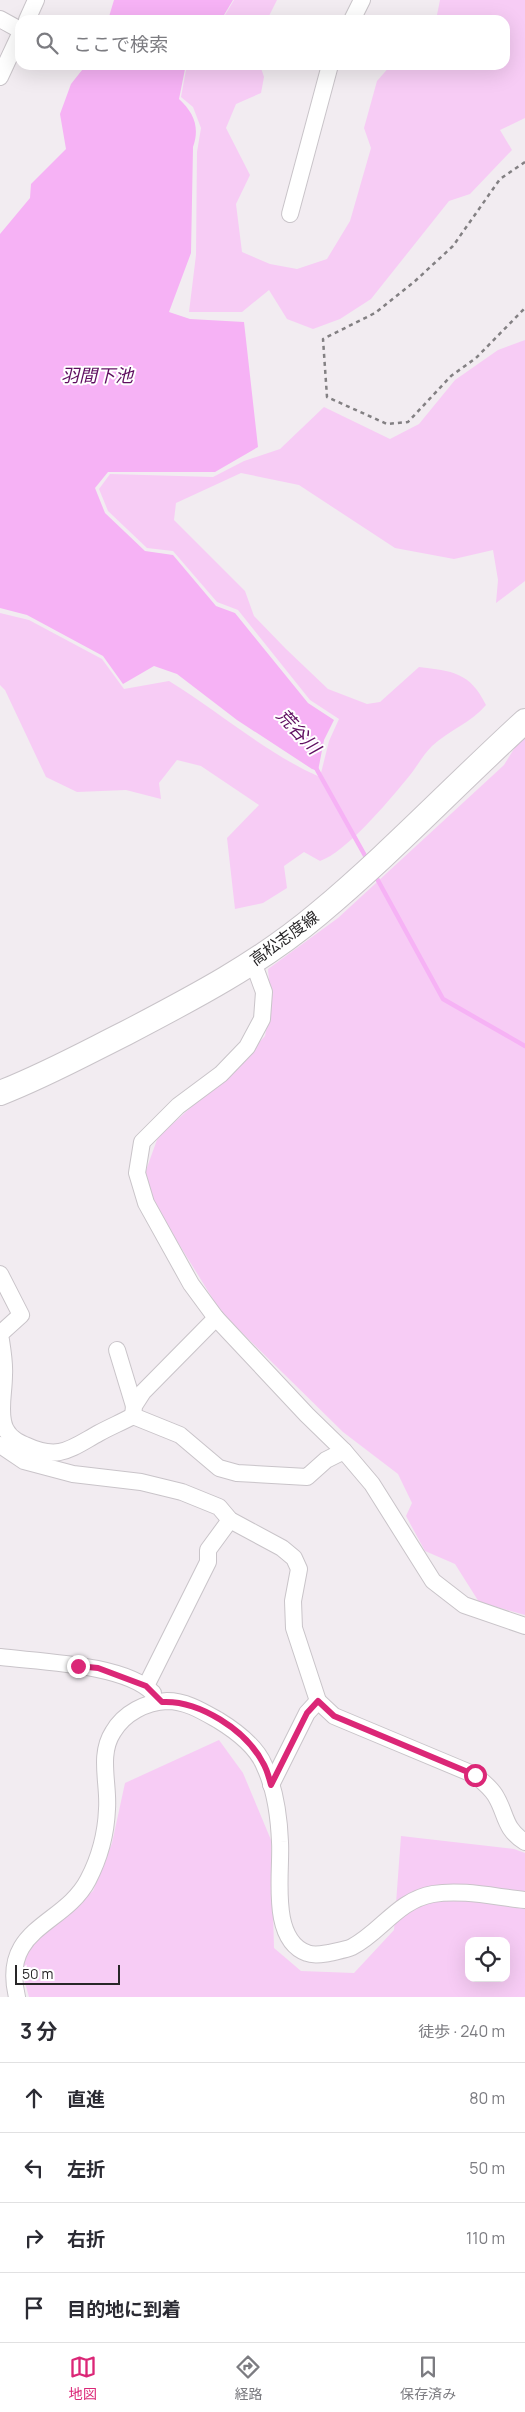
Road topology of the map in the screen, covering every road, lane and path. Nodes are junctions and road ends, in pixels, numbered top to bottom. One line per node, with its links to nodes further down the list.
1 (36, 0): 3 (street)
2 (362, 0): 4 (street)
3 (29, 15)
4 (354, 15)
5 (0, 19): 6 (street)
6 (15, 29)
7 (15, 43): 9 (street)
8 (329, 70): 11 (street)
9 (0, 77)
10 (525, 162): 12 (path)
11 (290, 214)
12 (525, 308)
13 (525, 721): 14 (main road, 高松志度線)
14 (253, 962): 15 (main road, 高松志度線); 17 (street)
15 (0, 1093)
16 (0, 1274): 20 (street)
17 (216, 1318): 19 (street); 21 (street)
18 (117, 1350): 19 (street)
19 (134, 1411): 20 (street); 21 (street)
20 (3, 1439): 22 (street)
21 (344, 1451): 23 (street)
22 (230, 1520): 25 (street); 26 (street)
23 (525, 1626)
24 (0, 1657): 25 (street)
25 (146, 1686): 27 (street)
26 (318, 1701): 28 (street); 29 (street)
27 (162, 1702): 28 (street); 31 (street)
28 (271, 1785): 30 (street)
29 (525, 1842)
30 (525, 1900)
31 (6, 1966): 32 (street)
32 (17, 1997)

